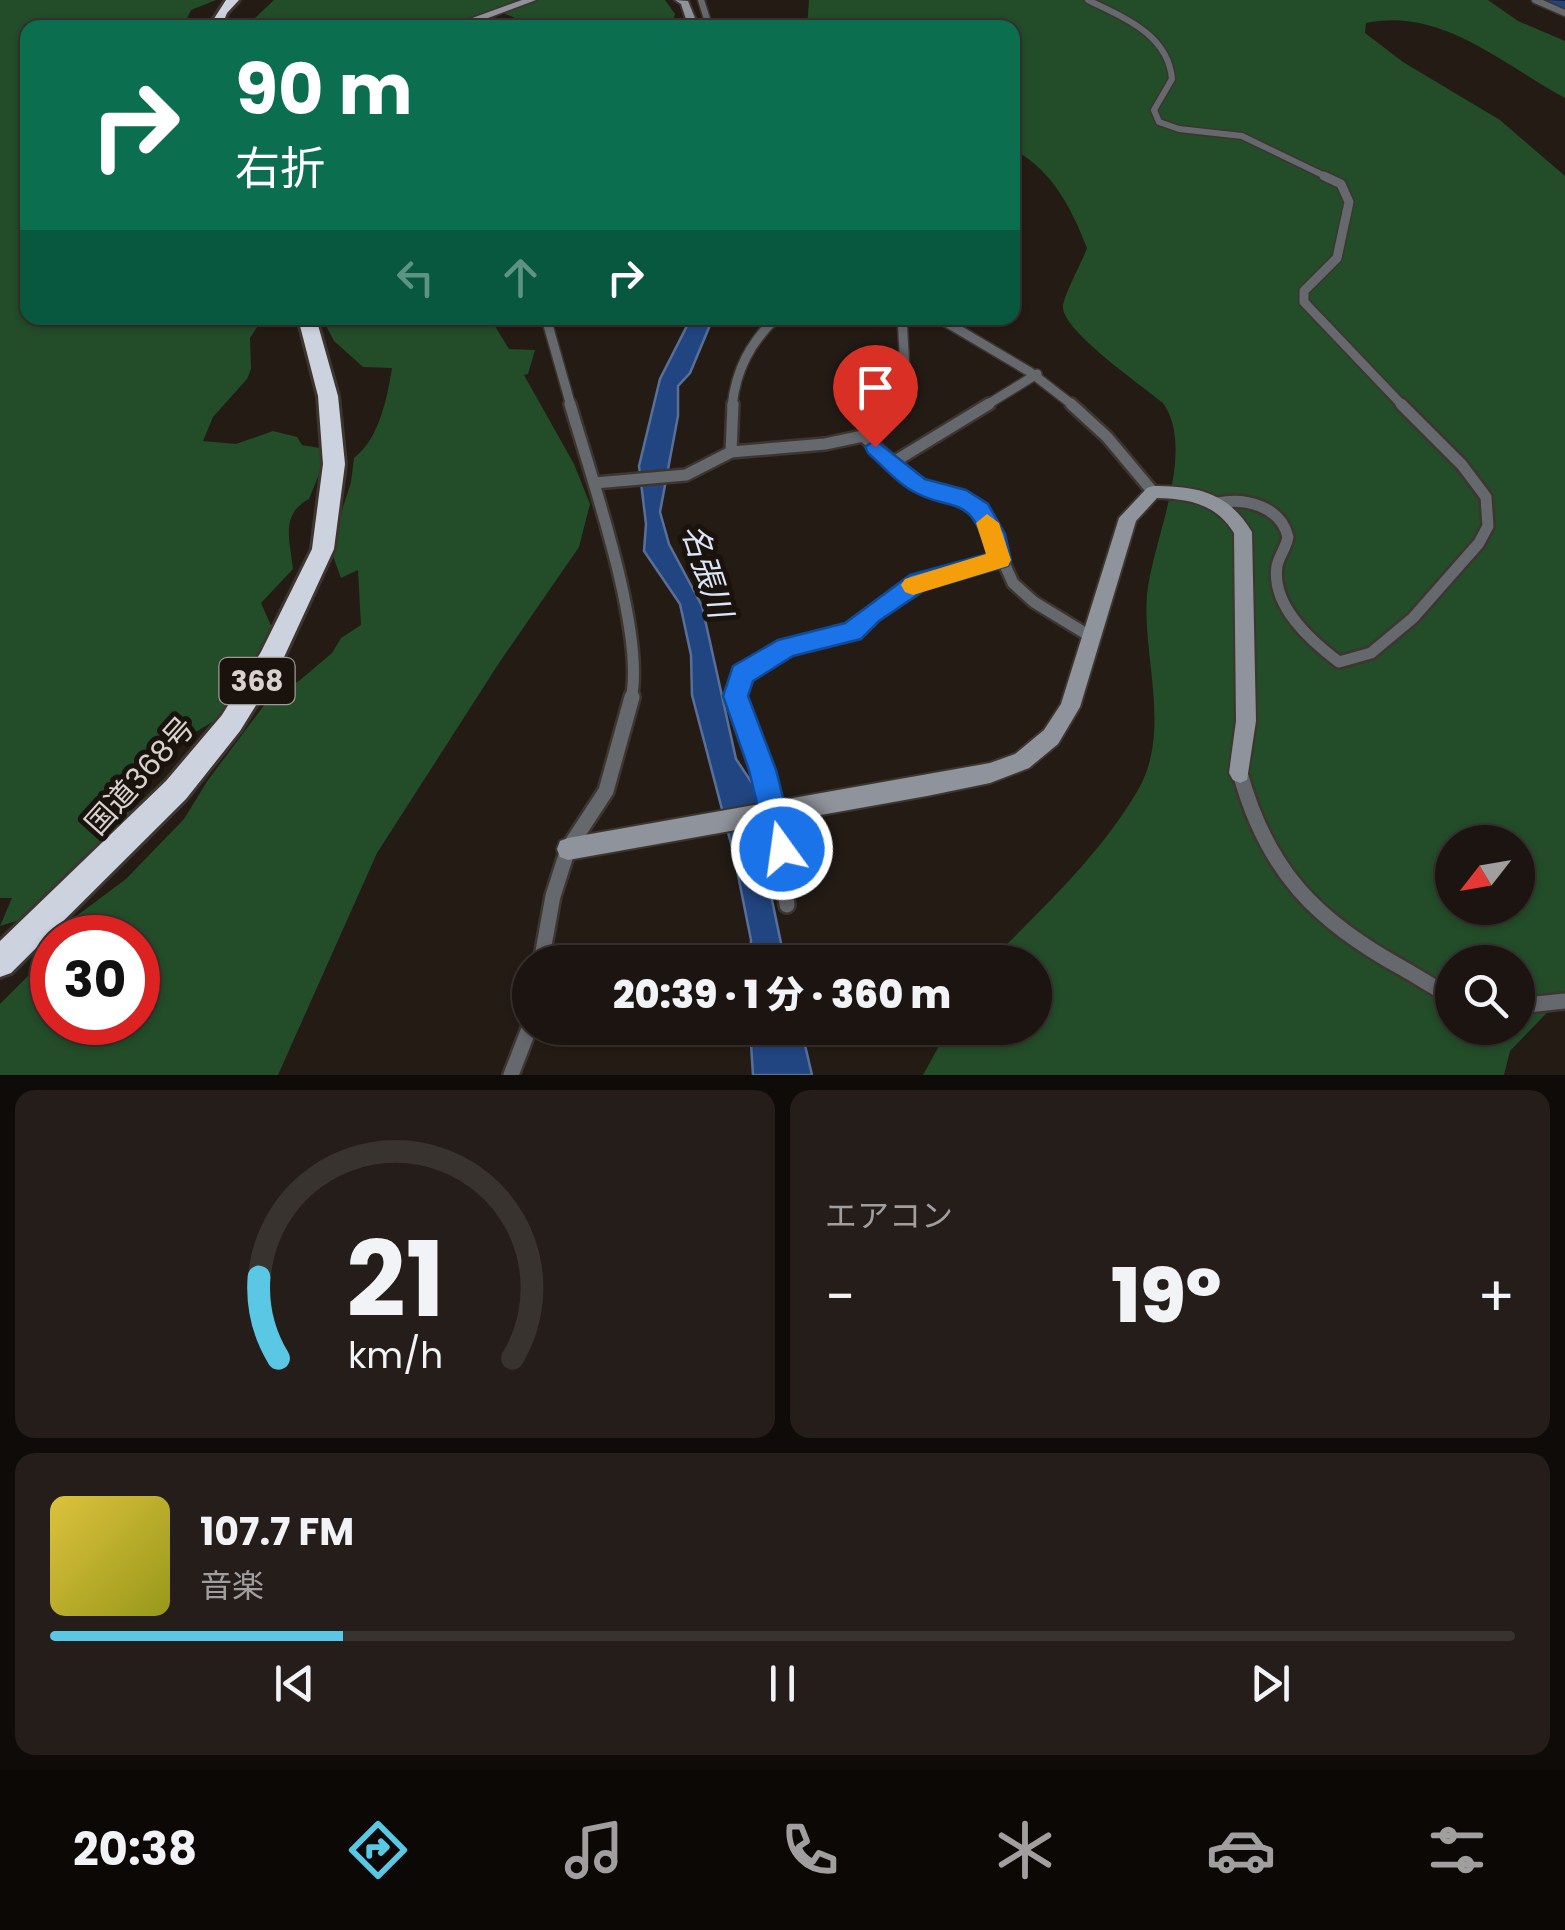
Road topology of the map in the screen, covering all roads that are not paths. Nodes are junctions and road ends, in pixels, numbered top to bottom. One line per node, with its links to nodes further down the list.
1 (233, 0): 6 (highway)
2 (531, 0): 7 (street)
3 (1088, 0): 19 (street)
4 (1535, 0): 5 (street)
5 (1565, 13)
6 (218, 20)
7 (473, 20)
8 (309, 325): 27 (highway, 国道368号 / 368)
9 (548, 325): 17 (street)
10 (769, 325): 15 (street)
11 (902, 325): 14 (street)
12 (951, 325): 13 (street)
13 (1037, 374): 16 (street); 18 (street)
14 (863, 436): 15 (street); 16 (street)
15 (732, 452): 17 (street)
16 (892, 464): 20 (street)
17 (595, 484): 24 (street)
18 (1152, 492): 19 (street); 21 (street)
19 (1218, 503): 22 (street)
20 (1000, 560): 21 (street); 23 (street)
21 (1093, 638): 23 (street)
22 (1240, 773): 28 (street)
23 (773, 813): 24 (street); 25 (street)
24 (568, 849): 26 (street)
25 (787, 905)
26 (544, 945)
27 (0, 962)
28 (1435, 987)
29 (1565, 1001): 30 (street)
30 (1535, 1004)
31 (523, 1045): 32 (street)
32 (511, 1075)

